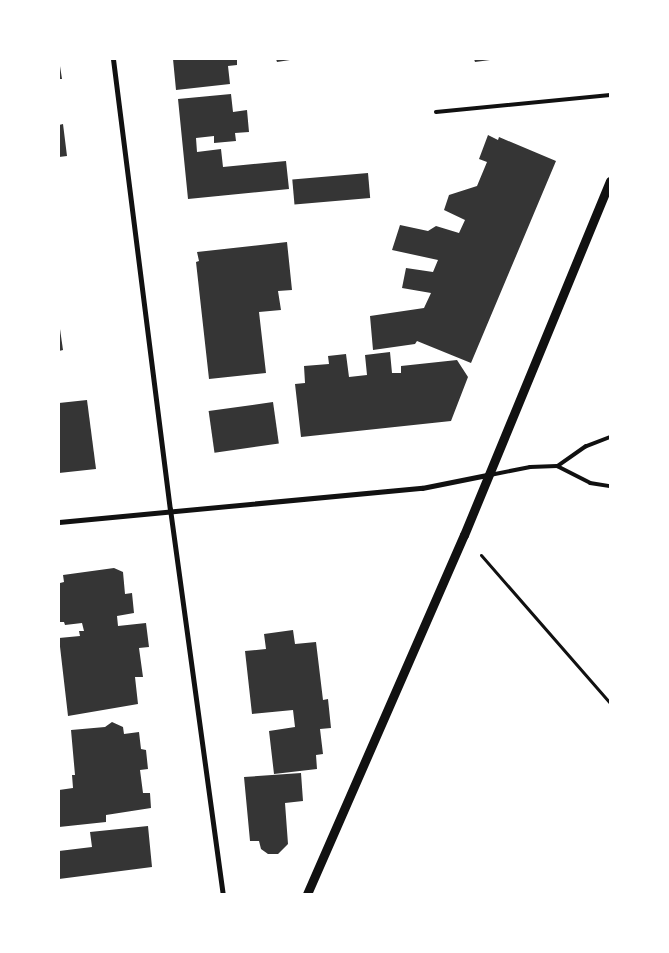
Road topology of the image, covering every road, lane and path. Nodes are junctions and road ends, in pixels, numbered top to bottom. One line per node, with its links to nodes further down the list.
1 (113, 59): 9 (street)
2 (610, 95): 3 (lane)
3 (436, 112)
4 (610, 181): 7 (street)
5 (610, 438): 6 (lane)
6 (557, 466): 7 (lane); 8 (lane)
7 (487, 475): 9 (street); 14 (street)
8 (610, 486)
9 (170, 509): 10 (street); 13 (street)
10 (59, 522)
11 (481, 555): 12 (path)
12 (610, 704)
13 (223, 894)
14 (307, 894)

